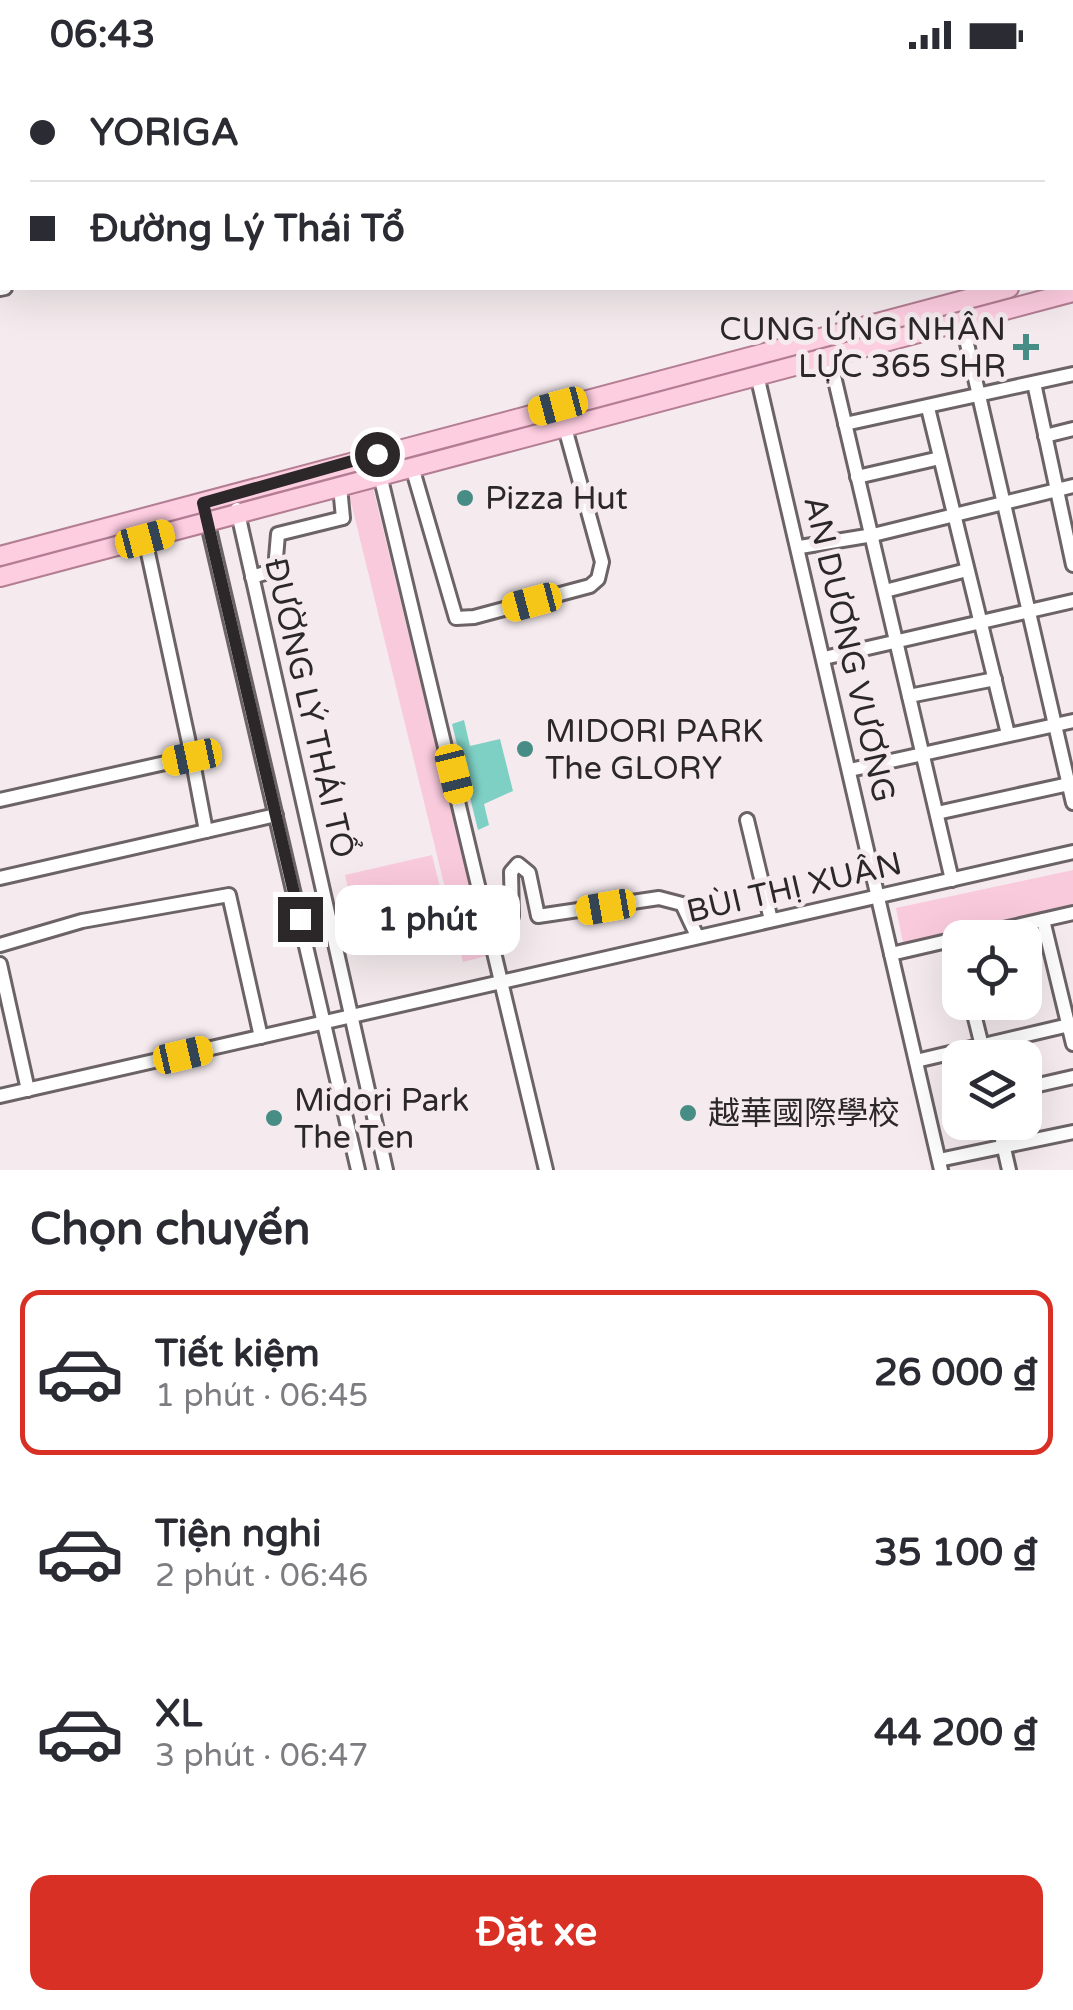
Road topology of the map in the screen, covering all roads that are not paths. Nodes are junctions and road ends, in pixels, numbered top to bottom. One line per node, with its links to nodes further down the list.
1 (1001, 290): 9 (main road)
2 (1073, 292): 3 (main road)
3 (962, 322): 4 (main road); 8 (street)
4 (830, 358): 6 (main road); 11 (street)
5 (1073, 374): 7 (street)
6 (757, 376): 12 (main road); 31 (street, AN DƯƠNG VƯƠNG)
7 (1034, 383): 8 (street); 14 (street)
8 (979, 396): 10 (street); 24 (street)
9 (558, 406): 12 (street); 22 (main road)
10 (928, 408): 11 (street); 15 (street)
11 (845, 424): 18 (street)
12 (564, 426): 16 (main road); 16 (street)
13 (1073, 430): 14 (street)
14 (1045, 436): 21 (street)
15 (940, 458): 18 (street); 25 (street)
16 (412, 467): 17 (main road)
17 (380, 475): 19 (main road); 65 (street)
18 (858, 477): 28 (street)
19 (340, 486): 26 (main road); 36 (street)
20 (1073, 486): 21 (street)
21 (1057, 491): 24 (street); 30 (street)
22 (232, 492): 23 (main road); 26 (street, ĐƯỜNG LÝ THÁI TỔ)
23 (203, 503): 27 (street, ĐƯỜNG LÝ THÁI TỔ); 32 (main road)
24 (1004, 505): 25 (street); 39 (street)
25 (954, 514): 28 (street); 34 (street)
26 (238, 515): 27 (main road); 36 (street, ĐƯỜNG LÝ THÁI TỔ)
27 (208, 522): 29 (main road); 55 (street, ĐƯỜNG LÝ THÁI TỔ)
28 (873, 534): 31 (street); 37 (street)
29 (145, 539): 35 (main road); 49 (street)
30 (1071, 545): 33 (street)
31 (800, 547): 42 (street, AN DƯƠNG VƯƠNG)
32 (0, 556)
33 (1073, 565)
34 (968, 570): 37 (street); 40 (street)
35 (0, 577)
36 (252, 577): 72 (street, ĐƯỜNG LÝ THÁI TỔ)
37 (884, 591): 41 (street)
38 (1073, 601): 39 (street)
39 (1029, 612): 40 (street); 46 (street)
40 (980, 622): 41 (street); 43 (street)
41 (896, 641): 42 (street); 44 (street)
42 (824, 658): 50 (street, AN DƯƠNG VƯƠNG)
43 (995, 679): 44 (street); 47 (street)
44 (909, 696): 48 (street)
45 (1073, 721): 46 (street)
46 (1055, 725): 47 (street); 51 (street)
47 (1008, 734): 48 (street)
48 (923, 754): 50 (street); 54 (street)
49 (192, 757): 52 (street); 57 (street)
50 (850, 770): 61 (street, AN DƯƠNG VƯƠNG)
51 (1071, 783): 53 (street); 54 (street)
52 (0, 800)
53 (1073, 803)
54 (937, 813): 60 (street)
55 (276, 816): 57 (street); 73 (street, ĐƯỜNG LÝ THÁI TỔ)
56 (747, 820): 63 (street)
57 (206, 832): 59 (street)
58 (1073, 852): 60 (street, BÙI THỊ XUÂN)
59 (0, 878)
60 (952, 880): 61 (street, BÙI THỊ XUÂN)
61 (878, 895): 63 (street, BÙI THỊ XUÂN); 69 (street, AN DƯƠNG VƯƠNG)
62 (1073, 913): 64 (street)
63 (771, 920): 66 (street, BÙI THỊ XUÂN)
64 (1043, 920): 74 (street)
65 (490, 923): 66 (street); 71 (street)
66 (697, 936): 71 (street, BÙI THỊ XUÂN)
67 (942, 942): 69 (street)
68 (0, 946): 75 (street)
69 (891, 954): 79 (street, AN DƯƠNG VƯƠNG)
70 (0, 964): 82 (street)
71 (504, 981): 72 (street, BÙI THỊ XUÂN); 90 (street)
72 (351, 1018): 73 (street, BÙI THỊ XUÂN); 89 (street, ĐƯỜNG LÝ THÁI TỔ)
73 (324, 1023): 75 (street, BÙI THỊ XUÂN); 88 (street, ĐƯỜNG LÝ THÁI TỔ)
74 (1071, 1024): 76 (street); 77 (street)
75 (261, 1038): 82 (street, BÙI THỊ XUÂN)
76 (1019, 1040)
77 (1073, 1044)
78 (942, 1057): 79 (street)
79 (916, 1061): 87 (street, AN DƯƠNG VƯƠNG)
80 (1073, 1077): 81 (street)
81 (1042, 1084)
82 (28, 1090): 83 (street, BÙI THỊ XUÂN)
83 (0, 1096)
84 (1073, 1132): 86 (street)
85 (1002, 1140): 86 (street)
86 (1003, 1146): 87 (street); 91 (street)
87 (940, 1165)
88 (358, 1170)
89 (386, 1170)
90 (546, 1170)
91 (1009, 1170)

